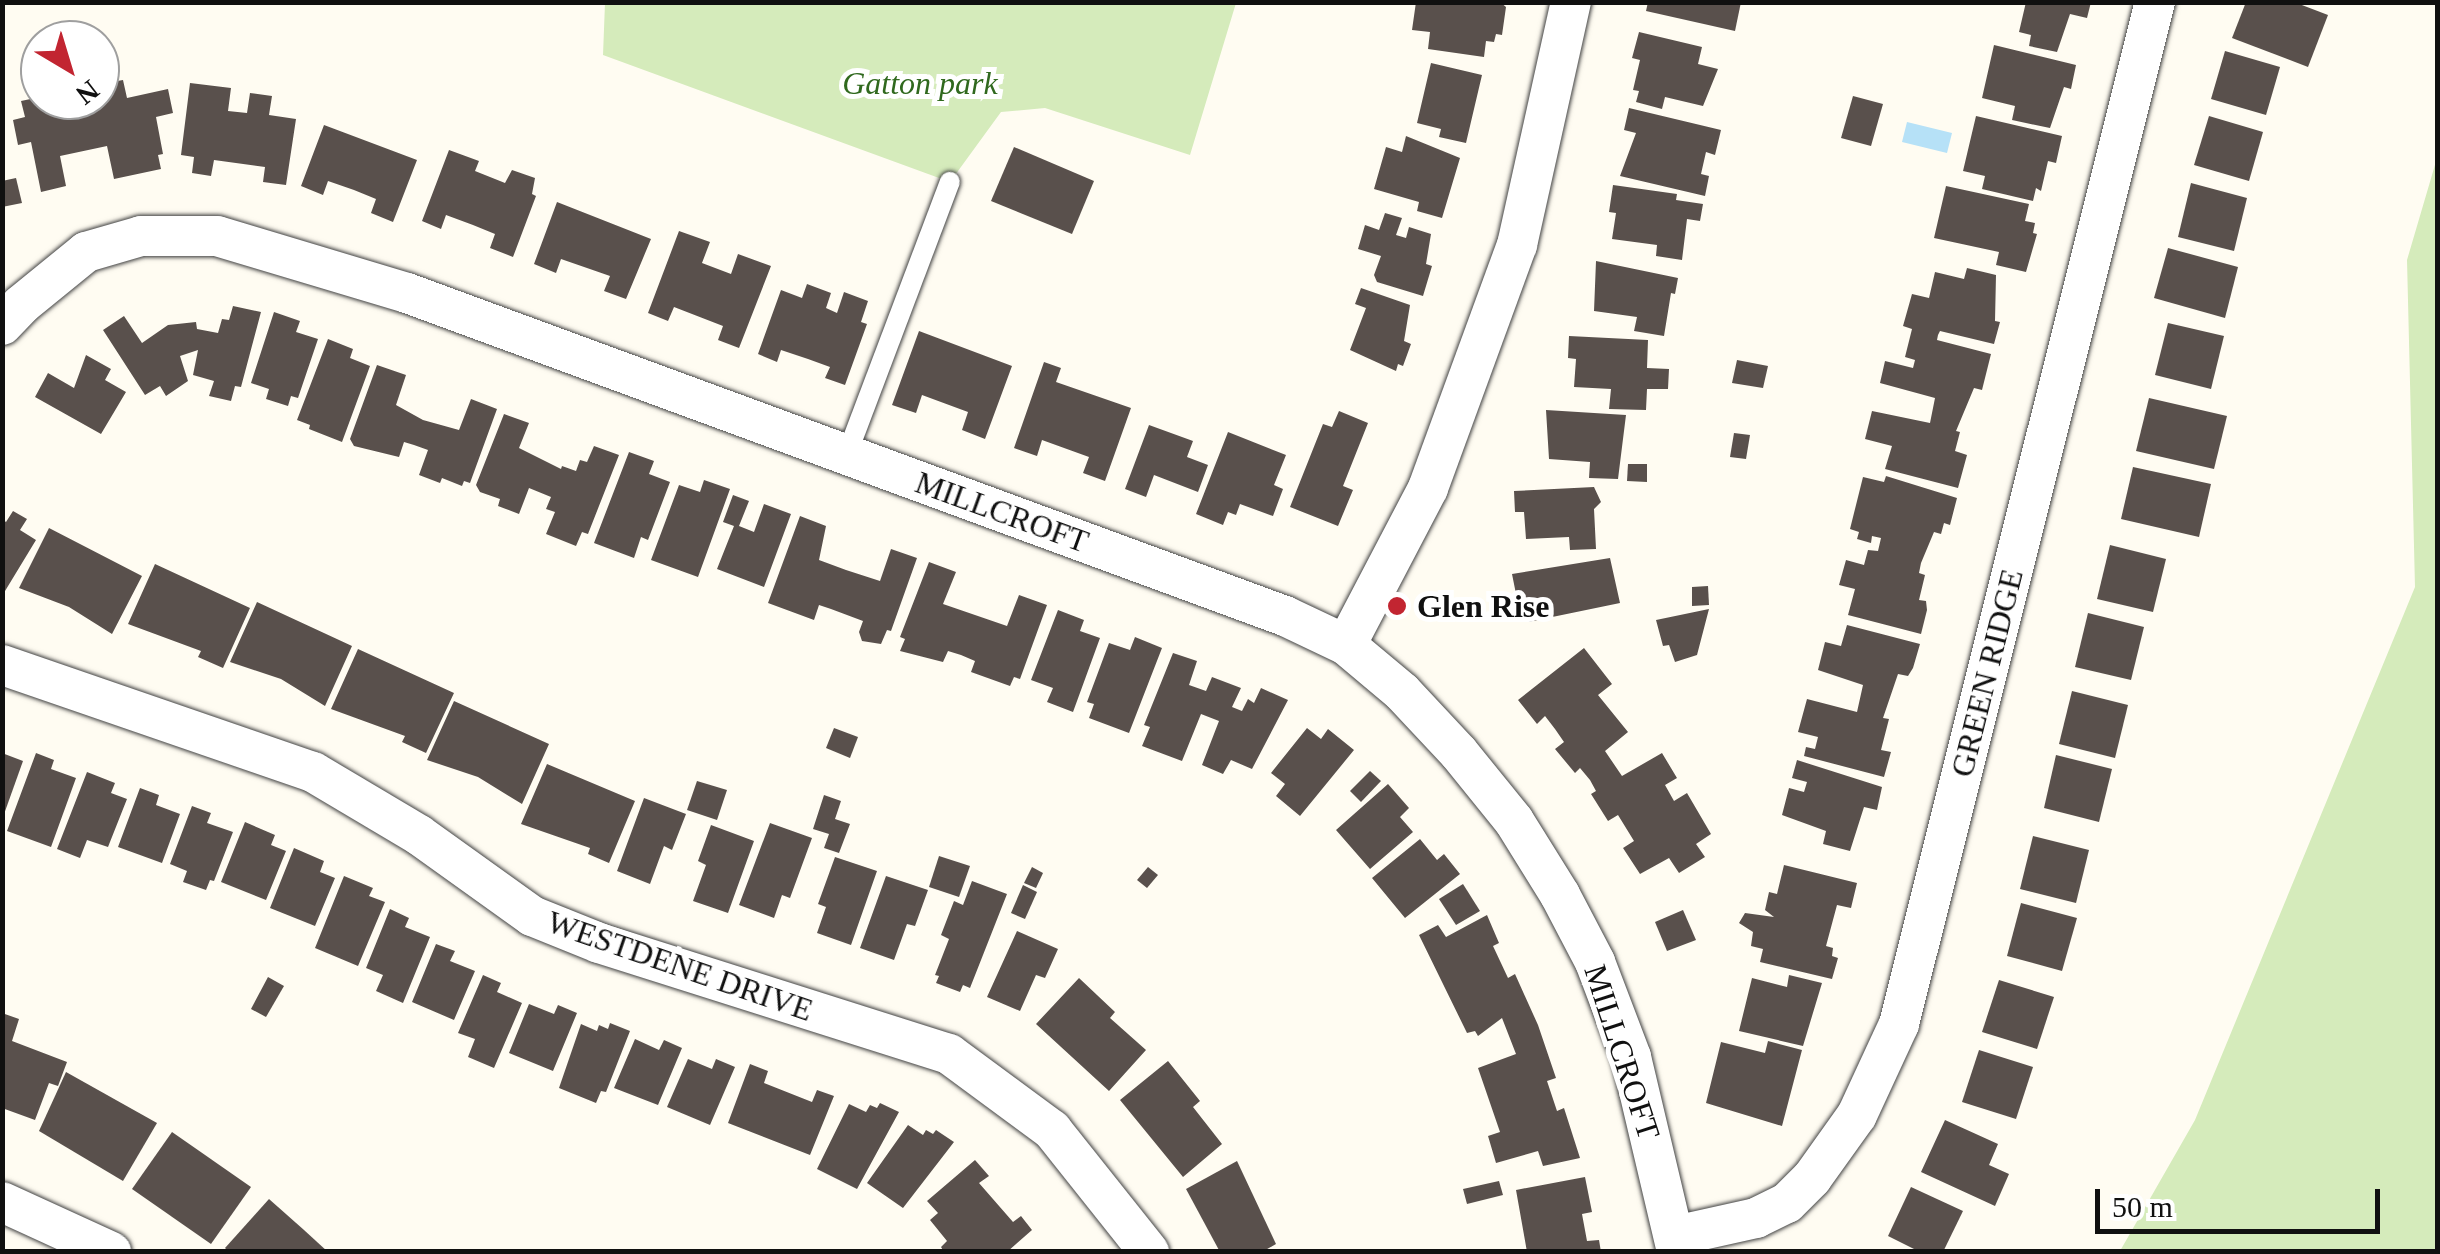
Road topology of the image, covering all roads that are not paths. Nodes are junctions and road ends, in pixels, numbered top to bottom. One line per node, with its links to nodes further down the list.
1 (1571, 2): 6 (street)
2 (2155, 2): 9 (street, GREEN RIDGE)
3 (950, 182): 5 (lane)
4 (2, 326): 5 (street, MILLCROFT)
5 (847, 454): 6 (street, MILLCROFT)
6 (1346, 645): 9 (street, MILLCROFT)
7 (2, 664): 11 (street, WESTDENE DRIVE)
8 (2, 1202): 10 (street)
9 (1676, 1244)
10 (111, 1252)
11 (1149, 1252)

